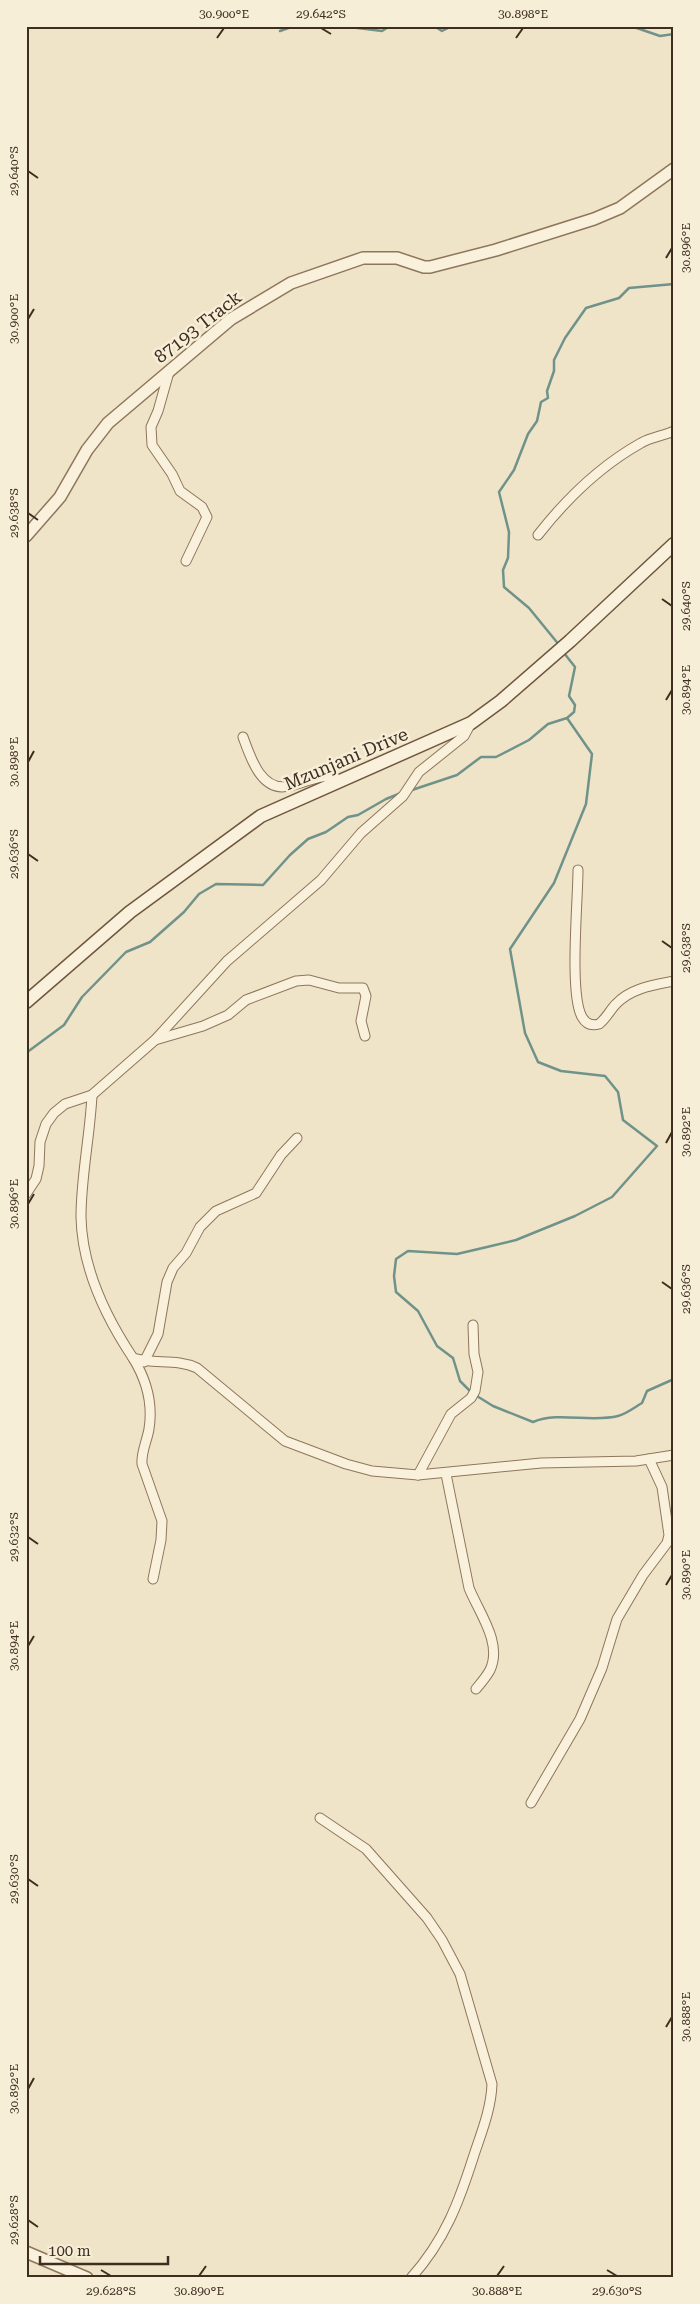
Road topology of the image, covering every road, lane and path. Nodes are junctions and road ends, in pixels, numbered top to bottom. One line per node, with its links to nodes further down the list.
1 (674, 169): 2 (street, 87193 Track)
2 (169, 372): 5 (street, 87193 Track); 7 (street)
3 (674, 431): 4 (street)
4 (538, 535)
5 (26, 536)
6 (674, 544): 8 (main road, Mzunjani Drive)
7 (186, 561)
8 (471, 723): 10 (main road, Mzunjani Drive); 15 (street)
9 (243, 737): 10 (street)
10 (338, 782): 13 (main road, Mzunjani Drive)
11 (578, 870): 12 (street)
12 (674, 981)
13 (26, 1002)
14 (366, 1036): 15 (street)
15 (155, 1040): 16 (street)
16 (92, 1095): 18 (street); 20 (street)
17 (296, 1138): 21 (street)
18 (26, 1194)
19 (473, 1326): 25 (street)
20 (133, 1358): 21 (street); 26 (street)
21 (144, 1362): 25 (street)
22 (674, 1455): 23 (street)
23 (649, 1459): 24 (street); 28 (street)
24 (446, 1474): 25 (street); 27 (street)
25 (418, 1475)
26 (152, 1579)
27 (476, 1689)
28 (531, 1803)
29 (320, 1818): 32 (street)
30 (26, 2252): 31 (street)
31 (87, 2278)
32 (411, 2278)

